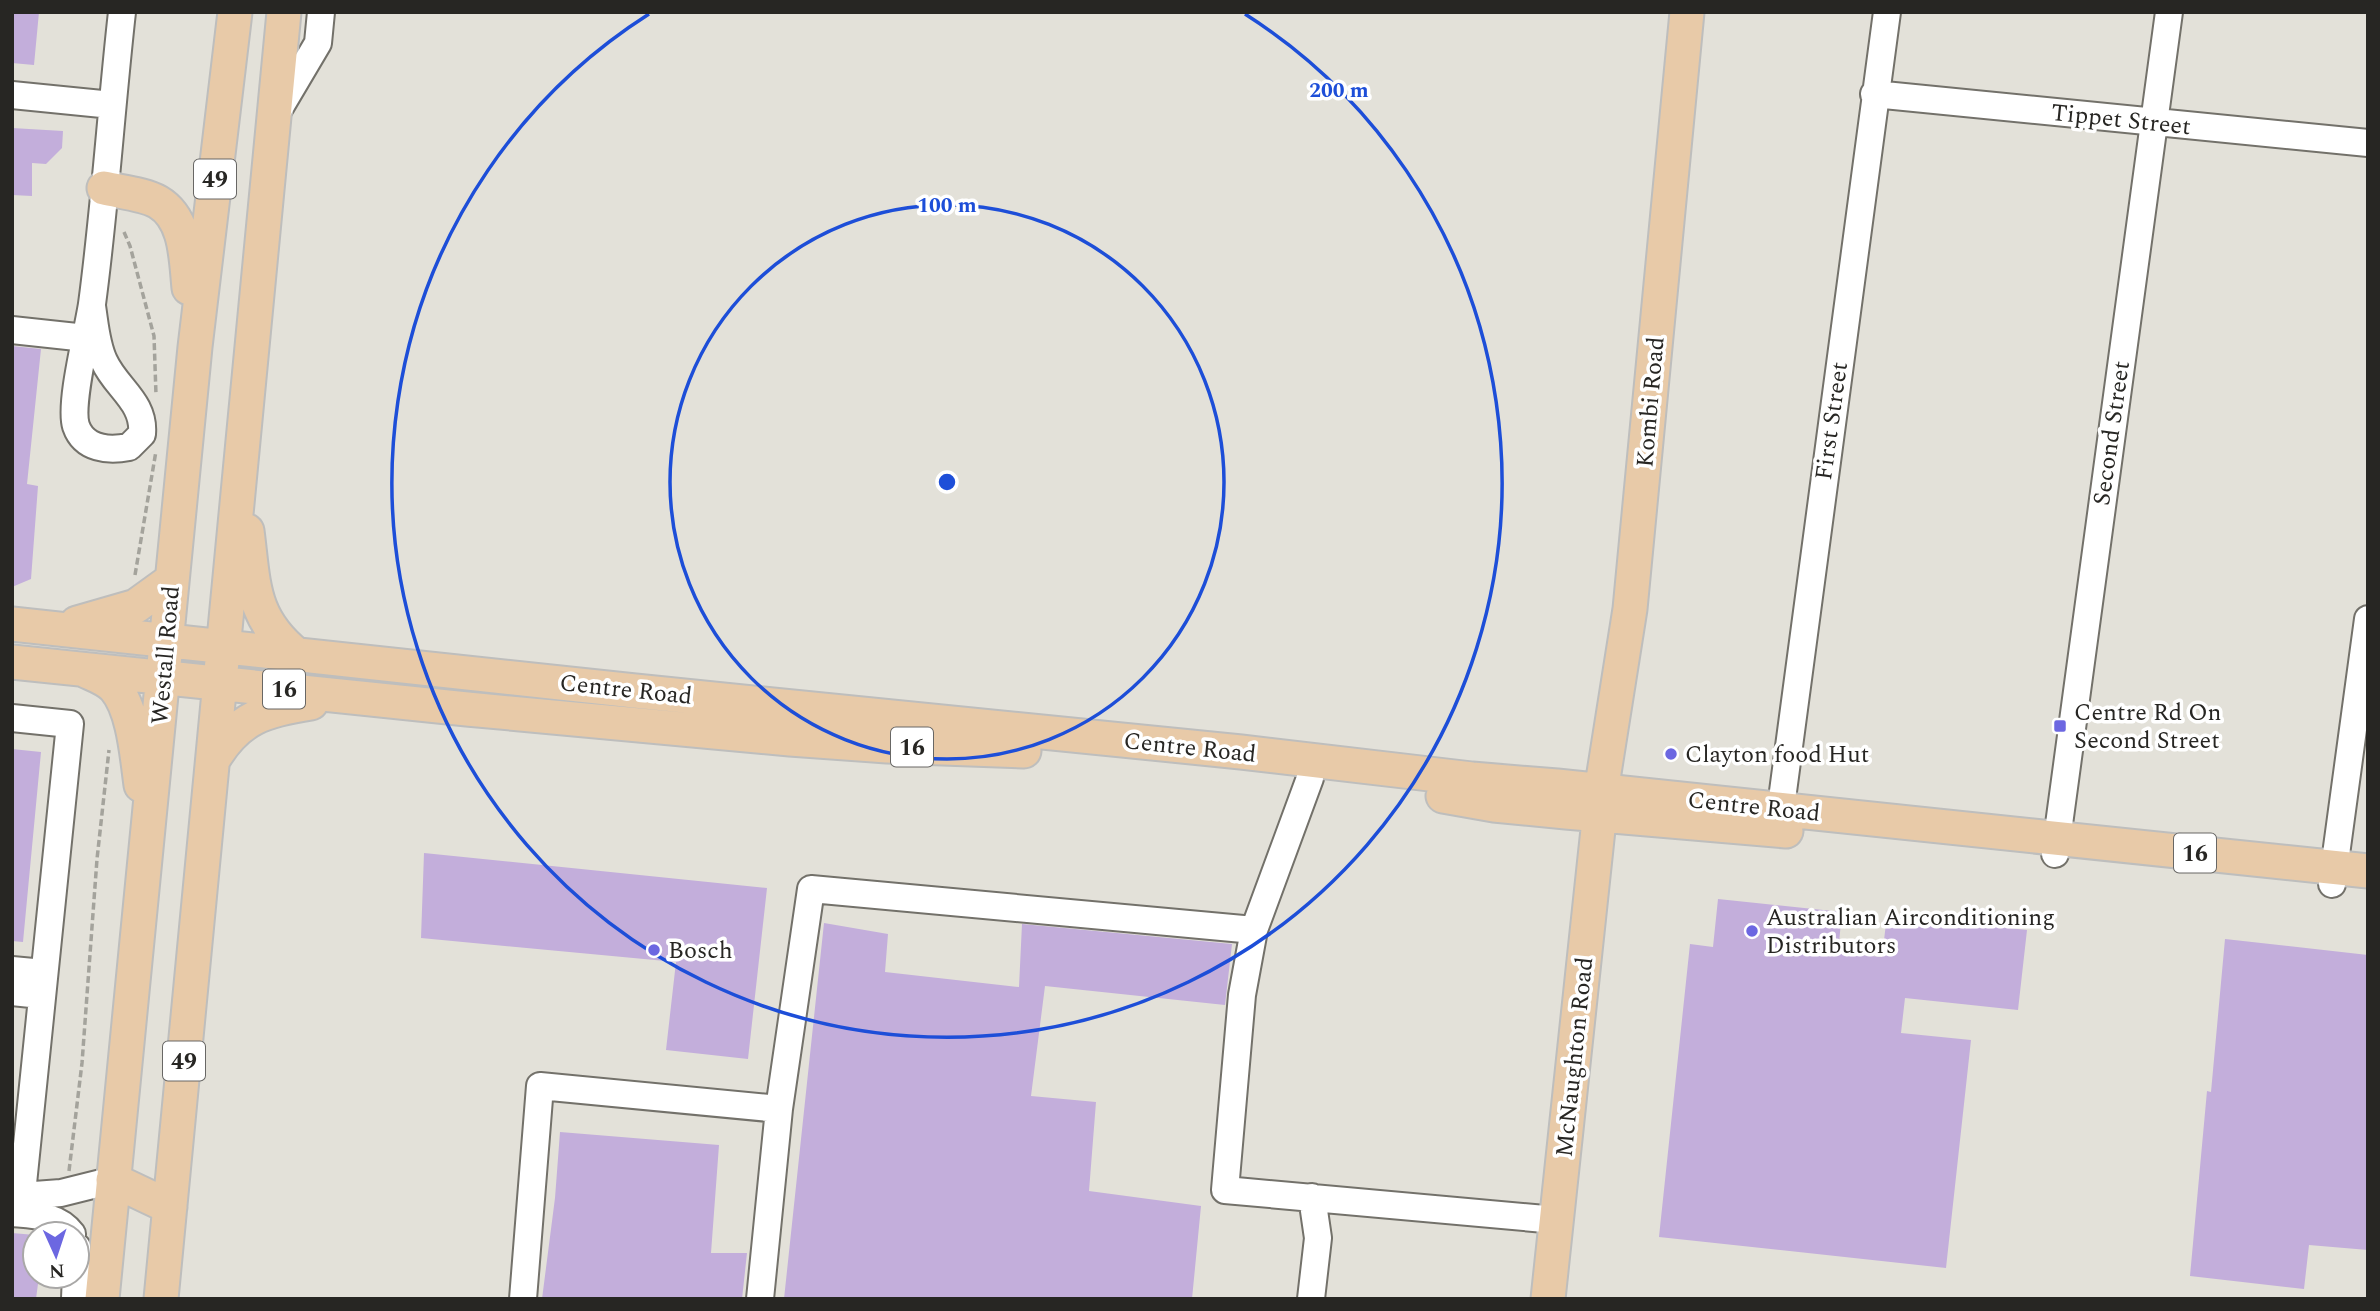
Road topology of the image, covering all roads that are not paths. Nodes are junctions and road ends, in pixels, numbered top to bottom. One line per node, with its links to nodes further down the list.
1 (122, 12): 10 (street)
2 (235, 12): 18 (main road, Westall Road / 49)
3 (284, 12): 11 (main road, 49)
4 (321, 12): 11 (street)
5 (1687, 12): 35 (main road, Kombi Road)
6 (1887, 12): 8 (street, First Street)
7 (2169, 12): 12 (street, Second Street)
8 (1874, 94): 12 (street, Tippet Street); 36 (street, First Street)
9 (12, 96): 10 (street)
10 (112, 105): 14 (street)
11 (274, 118): 19 (main road, 49)
12 (2152, 122): 13 (street, Tippet Street); 38 (street, Second Street)
13 (2368, 144)
14 (104, 188): 15 (street); 18 (main road)
15 (92, 306): 17 (street); 17 (street)
16 (12, 330): 17 (street)
17 (86, 338)
18 (195, 347): 20 (main road, Westall Road / 49)
19 (240, 469): 25 (main road, 49); 26 (main road)
20 (172, 580): 23 (main road); 24 (main road, Westall Road / 49)
21 (2368, 619): 40 (street)
22 (12, 624): 23 (main road, Centre Road / 16)
23 (54, 628): 24 (main road, Centre Road / 16)
24 (166, 639): 25 (main road, Centre Road / 16); 29 (main road, Westall Road / 49)
25 (223, 646): 26 (main road, Centre Road / 16); 30 (main road, 49)
26 (297, 655): 35 (main road, Centre Road / 16)
27 (12, 662): 28 (main road, Centre Road / 16)
28 (86, 671): 29 (main road, Centre Road / 16); 37 (main road)
29 (163, 677): 30 (main road, Centre Road / 16); 37 (main road, Westall Road / 49)
30 (220, 683): 31 (main road, Centre Road / 16); 33 (main road, 49)
31 (348, 697): 33 (main road); 34 (main road, Centre Road / 16)
32 (12, 718): 44 (street)
33 (213, 760): 50 (main road, 49)
34 (1310, 778): 35 (main road, Centre Road / 16); 42 (street)
35 (1601, 803): 36 (main road, Centre Road / 16); 52 (main road, McNaughton Road)
36 (1778, 820): 38 (main road, Centre Road / 16)
37 (148, 836): 47 (main road, Westall Road / 49)
38 (2056, 846): 40 (main road, Centre Road / 16)
39 (2368, 871): 40 (main road, Centre Road / 16)
40 (2333, 876): 41 (main road, Centre Road / 16)
41 (2368, 888)
42 (1254, 930): 46 (street); 48 (street)
43 (12, 970): 44 (street)
44 (43, 984): 45 (street); 49 (street)
45 (12, 992)
46 (779, 1109): 55 (street); 56 (street)
47 (113, 1180): 49 (street); 50 (main road); 53 (main road, Westall Road / 49)
48 (1312, 1198): 52 (street); 57 (street)
49 (18, 1207): 51 (street)
50 (170, 1207): 54 (main road, 49)
51 (54, 1220)
52 (1556, 1220): 58 (main road, McNaughton Road)
53 (102, 1299)
54 (161, 1299)
55 (523, 1299)
56 (760, 1299)
57 (1311, 1299)
58 (1548, 1299)

